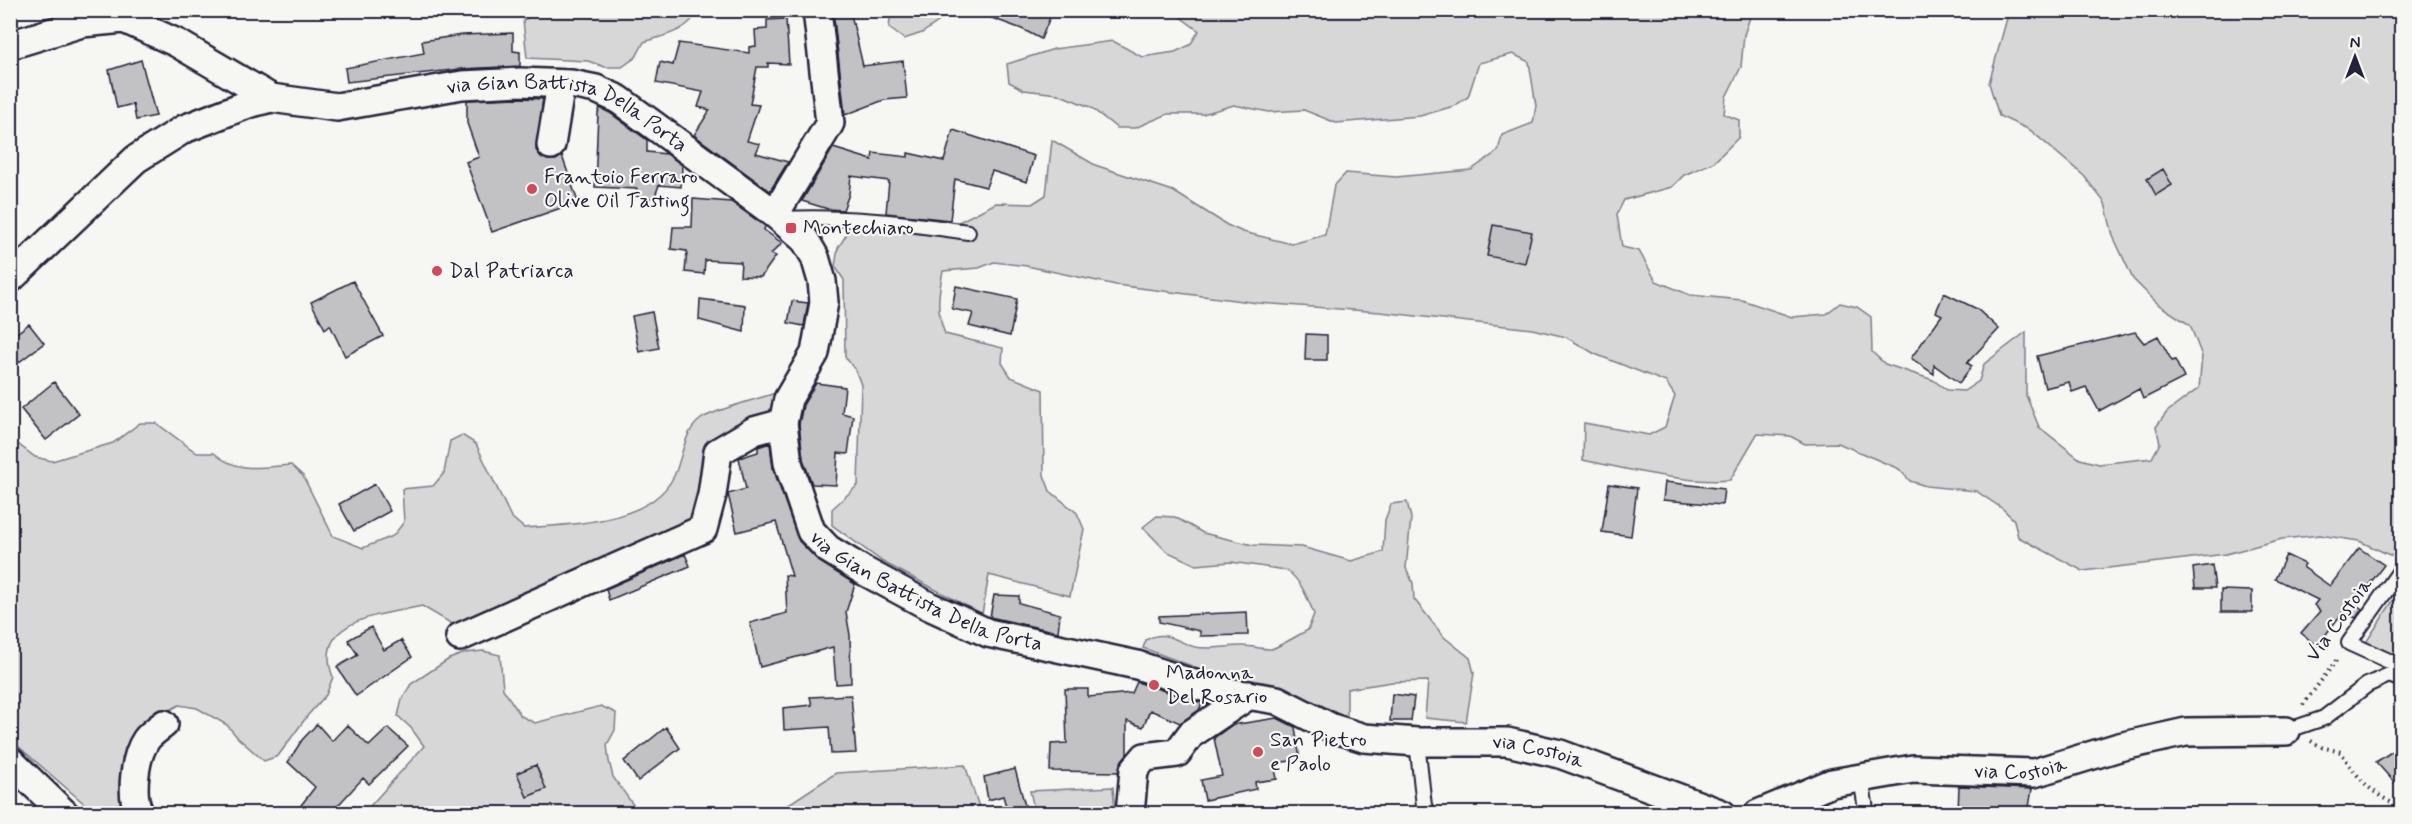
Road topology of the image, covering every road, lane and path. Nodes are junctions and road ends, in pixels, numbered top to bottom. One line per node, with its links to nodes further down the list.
1 (817, 10): 6 (street)
2 (10, 45): 4 (street, via Gian Battista Della Porta)
3 (561, 84): 4 (street, via Gian Battista Della Porta); 5 (street); 6 (street, via Gian Battista Della Porta)
4 (272, 98): 8 (street)
5 (551, 145)
6 (778, 217): 7 (lane); 9 (street, via Gian Battista Della Porta)
7 (968, 232)
8 (10, 279)
9 (783, 423): 11 (street); 15 (street, via Gian Battista Della Porta)
10 (2402, 568): 12 (lane, Via Costoia)
11 (460, 637)
12 (2349, 643): 13 (lane); 16 (path, Via Costoia)
13 (2402, 667)
14 (2402, 680): 18 (lane)
15 (1249, 695): 19 (street, via Gian Battista Della Porta); 25 (street)
16 (2310, 696)
17 (164, 724): 24 (street)
18 (2286, 731): 21 (street, via Costoia); 22 (path)
19 (1417, 742): 26 (lane); 27 (street, via Costoia)
20 (10, 761): 23 (street)
21 (1861, 777): 28 (street, via Costoia); 29 (lane)
22 (2402, 807)
23 (65, 813)
24 (140, 813)
25 (1130, 813)
26 (1429, 813)
27 (1722, 813)
28 (1758, 813)
29 (1870, 813)

